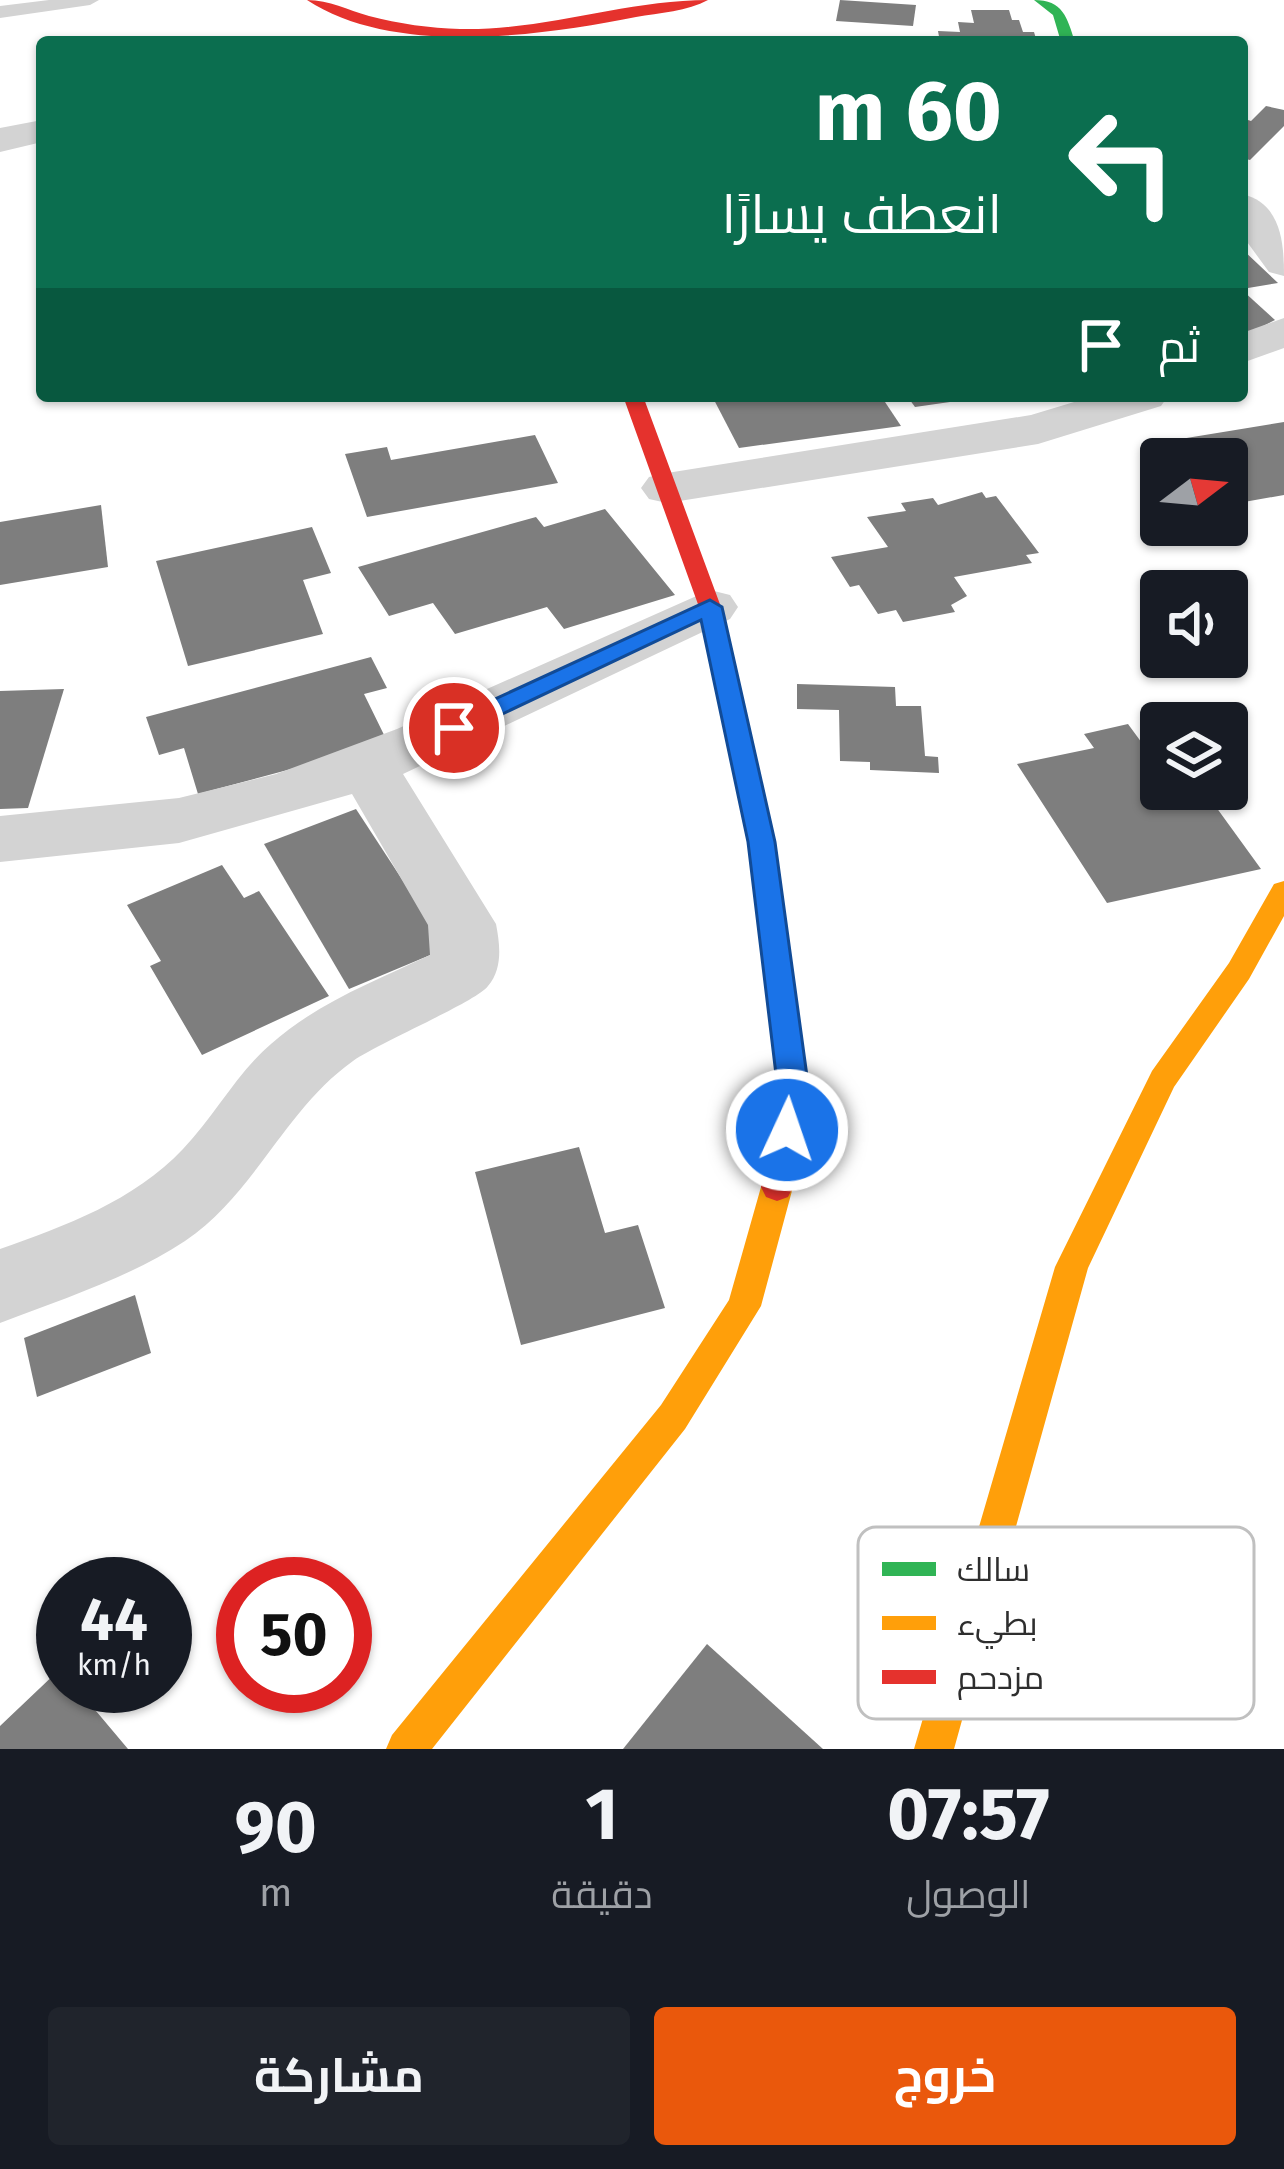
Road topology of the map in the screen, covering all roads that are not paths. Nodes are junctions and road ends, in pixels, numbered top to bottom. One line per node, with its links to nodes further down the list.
1 (90, 0): 5 (lane)
2 (314, 0): 6 (main road)
3 (701, 0): 8 (main road)
4 (1041, 0): 9 (main road)
5 (0, 12)
6 (372, 35): 7 (main road)
7 (410, 36)
8 (454, 36)
9 (1066, 36)
10 (36, 132): 11 (street)
11 (0, 140)
12 (1248, 214): 13 (street)
13 (1284, 263)
14 (1284, 332): 15 (street)
15 (1248, 347)
16 (635, 402): 18 (main road)
17 (1125, 402): 18 (street)
18 (667, 488): 19 (main road)
19 (710, 607): 20 (street); 26 (main road)
20 (368, 768): 21 (street); 23 (street)
21 (0, 839)
22 (1284, 891): 24 (main road)
23 (0, 1286)
24 (998, 1527)
25 (943, 1719): 27 (main road)
26 (406, 1749)
27 (934, 1749)

